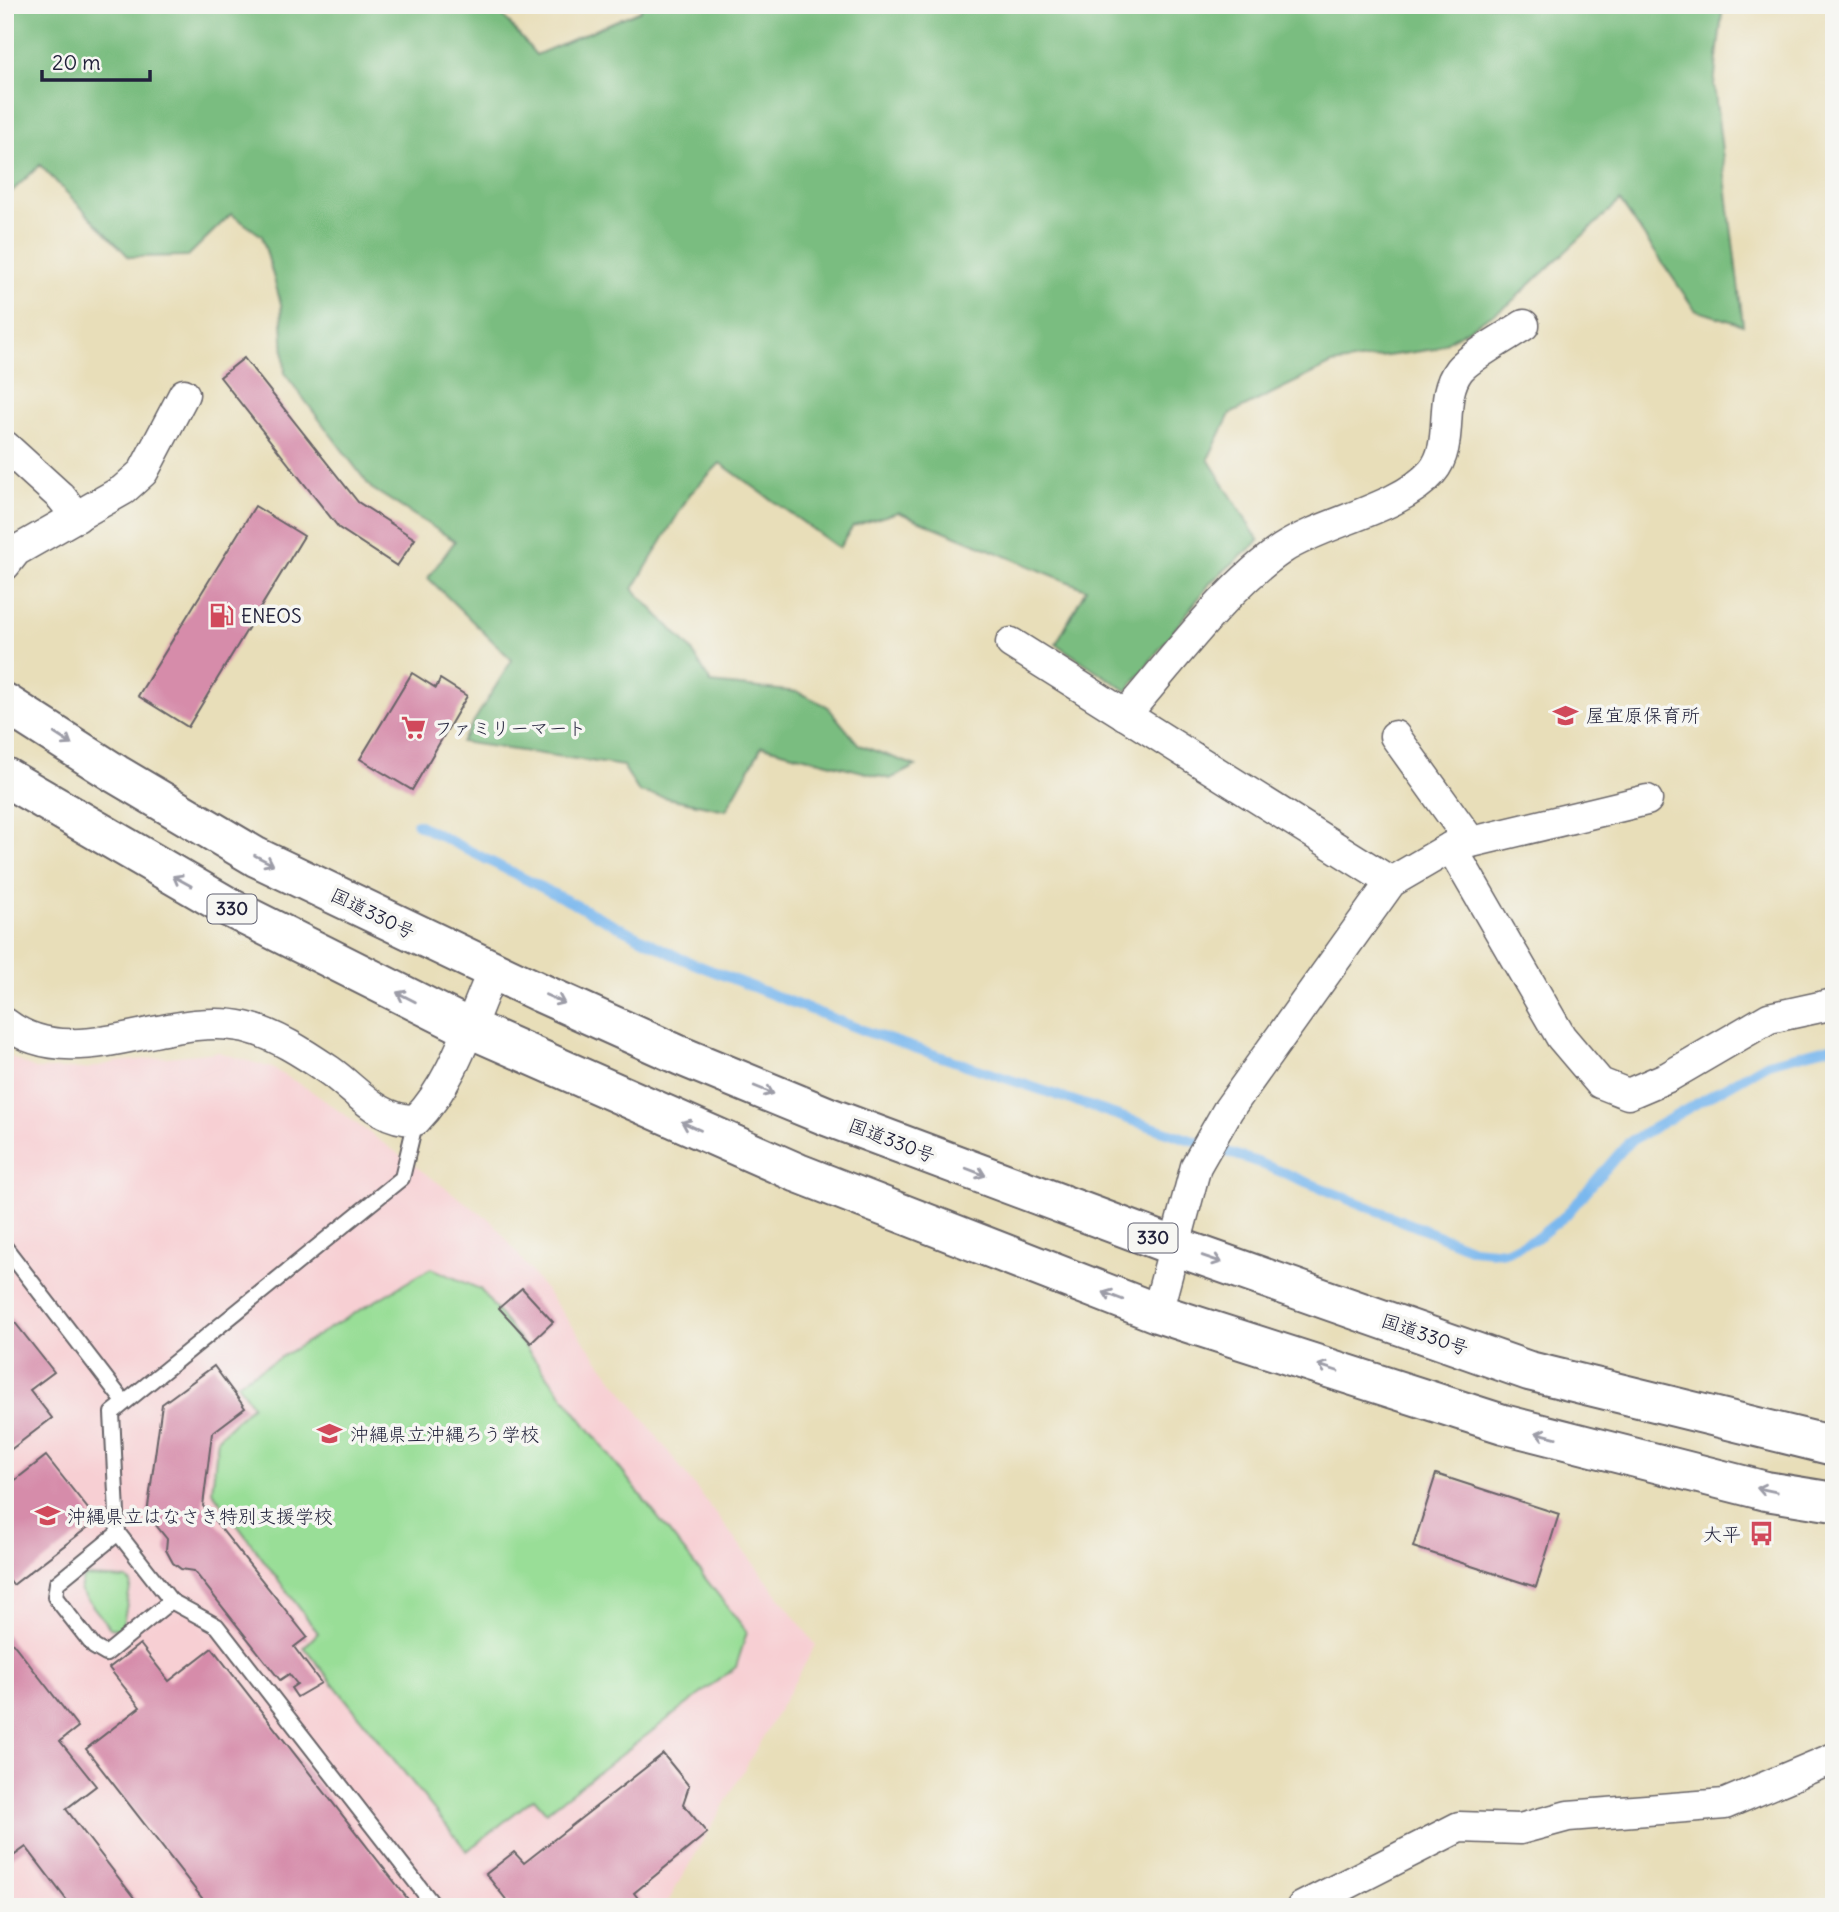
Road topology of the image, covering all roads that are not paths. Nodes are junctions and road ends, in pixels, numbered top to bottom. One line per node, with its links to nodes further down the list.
1 (1524, 325): 8 (street)
2 (184, 394): 4 (street)
3 (5, 446): 4 (street)
4 (77, 517): 5 (street)
5 (5, 565)
6 (1011, 643): 8 (street)
7 (5, 702): 14 (highway, 国道330号 / 330, one-way to 14)
8 (1125, 715): 13 (street)
9 (1395, 736): 12 (street)
10 (5, 777): 17 (highway, 330, one-way to 10)
11 (1647, 800): 12 (street)
12 (1461, 845): 13 (street); 15 (street)
13 (1391, 882): 19 (street)
14 (493, 971): 17 (street); 19 (highway, 国道330号 / 330, one-way to 19)
15 (1834, 1004)
16 (5, 1023): 18 (street)
17 (467, 1027): 18 (street); 21 (highway, 330, one-way to 17)
18 (416, 1120): 22 (lane)
19 (1174, 1246): 21 (street); 23 (highway, 国道330号 / 330, one-way to 23)
20 (5, 1247): 22 (lane)
21 (1157, 1314): 24 (highway, 330, one-way to 21)
22 (124, 1402): 25 (lane)
23 (1834, 1446)
24 (1834, 1502)
25 (118, 1533): 26 (lane); 26 (lane)
26 (170, 1601): 28 (lane)
27 (1834, 1758): 29 (street)
28 (435, 1907)
29 (1302, 1907)

